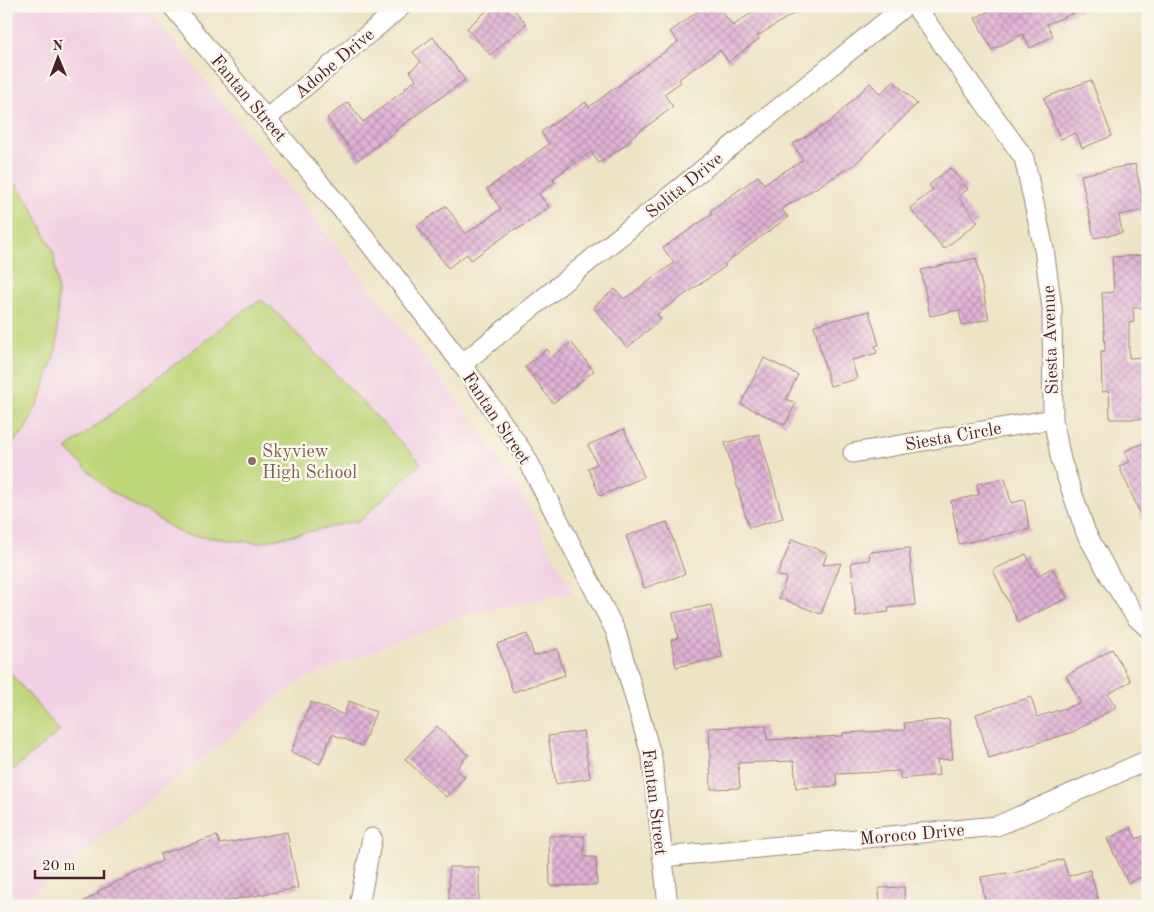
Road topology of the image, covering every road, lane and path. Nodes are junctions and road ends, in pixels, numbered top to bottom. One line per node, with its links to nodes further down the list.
1 (172, 6): 5 (street, Fantan Street)
2 (402, 6): 5 (street, Adobe Drive)
3 (905, 6): 6 (street, Solita Drive)
4 (914, 6): 7 (street, Siesta Avenue)
5 (266, 119): 6 (street, Fantan Street)
6 (462, 364): 12 (street, Fantan Street)
7 (1053, 419): 8 (street, Siesta Circle); 9 (street, Siesta Avenue)
8 (853, 453)
9 (1148, 628)
10 (1148, 760): 12 (street, Moroco Drive)
11 (372, 838): 13 (street)
12 (662, 857): 14 (street, Fantan Street)
13 (359, 906)
14 (668, 906)

